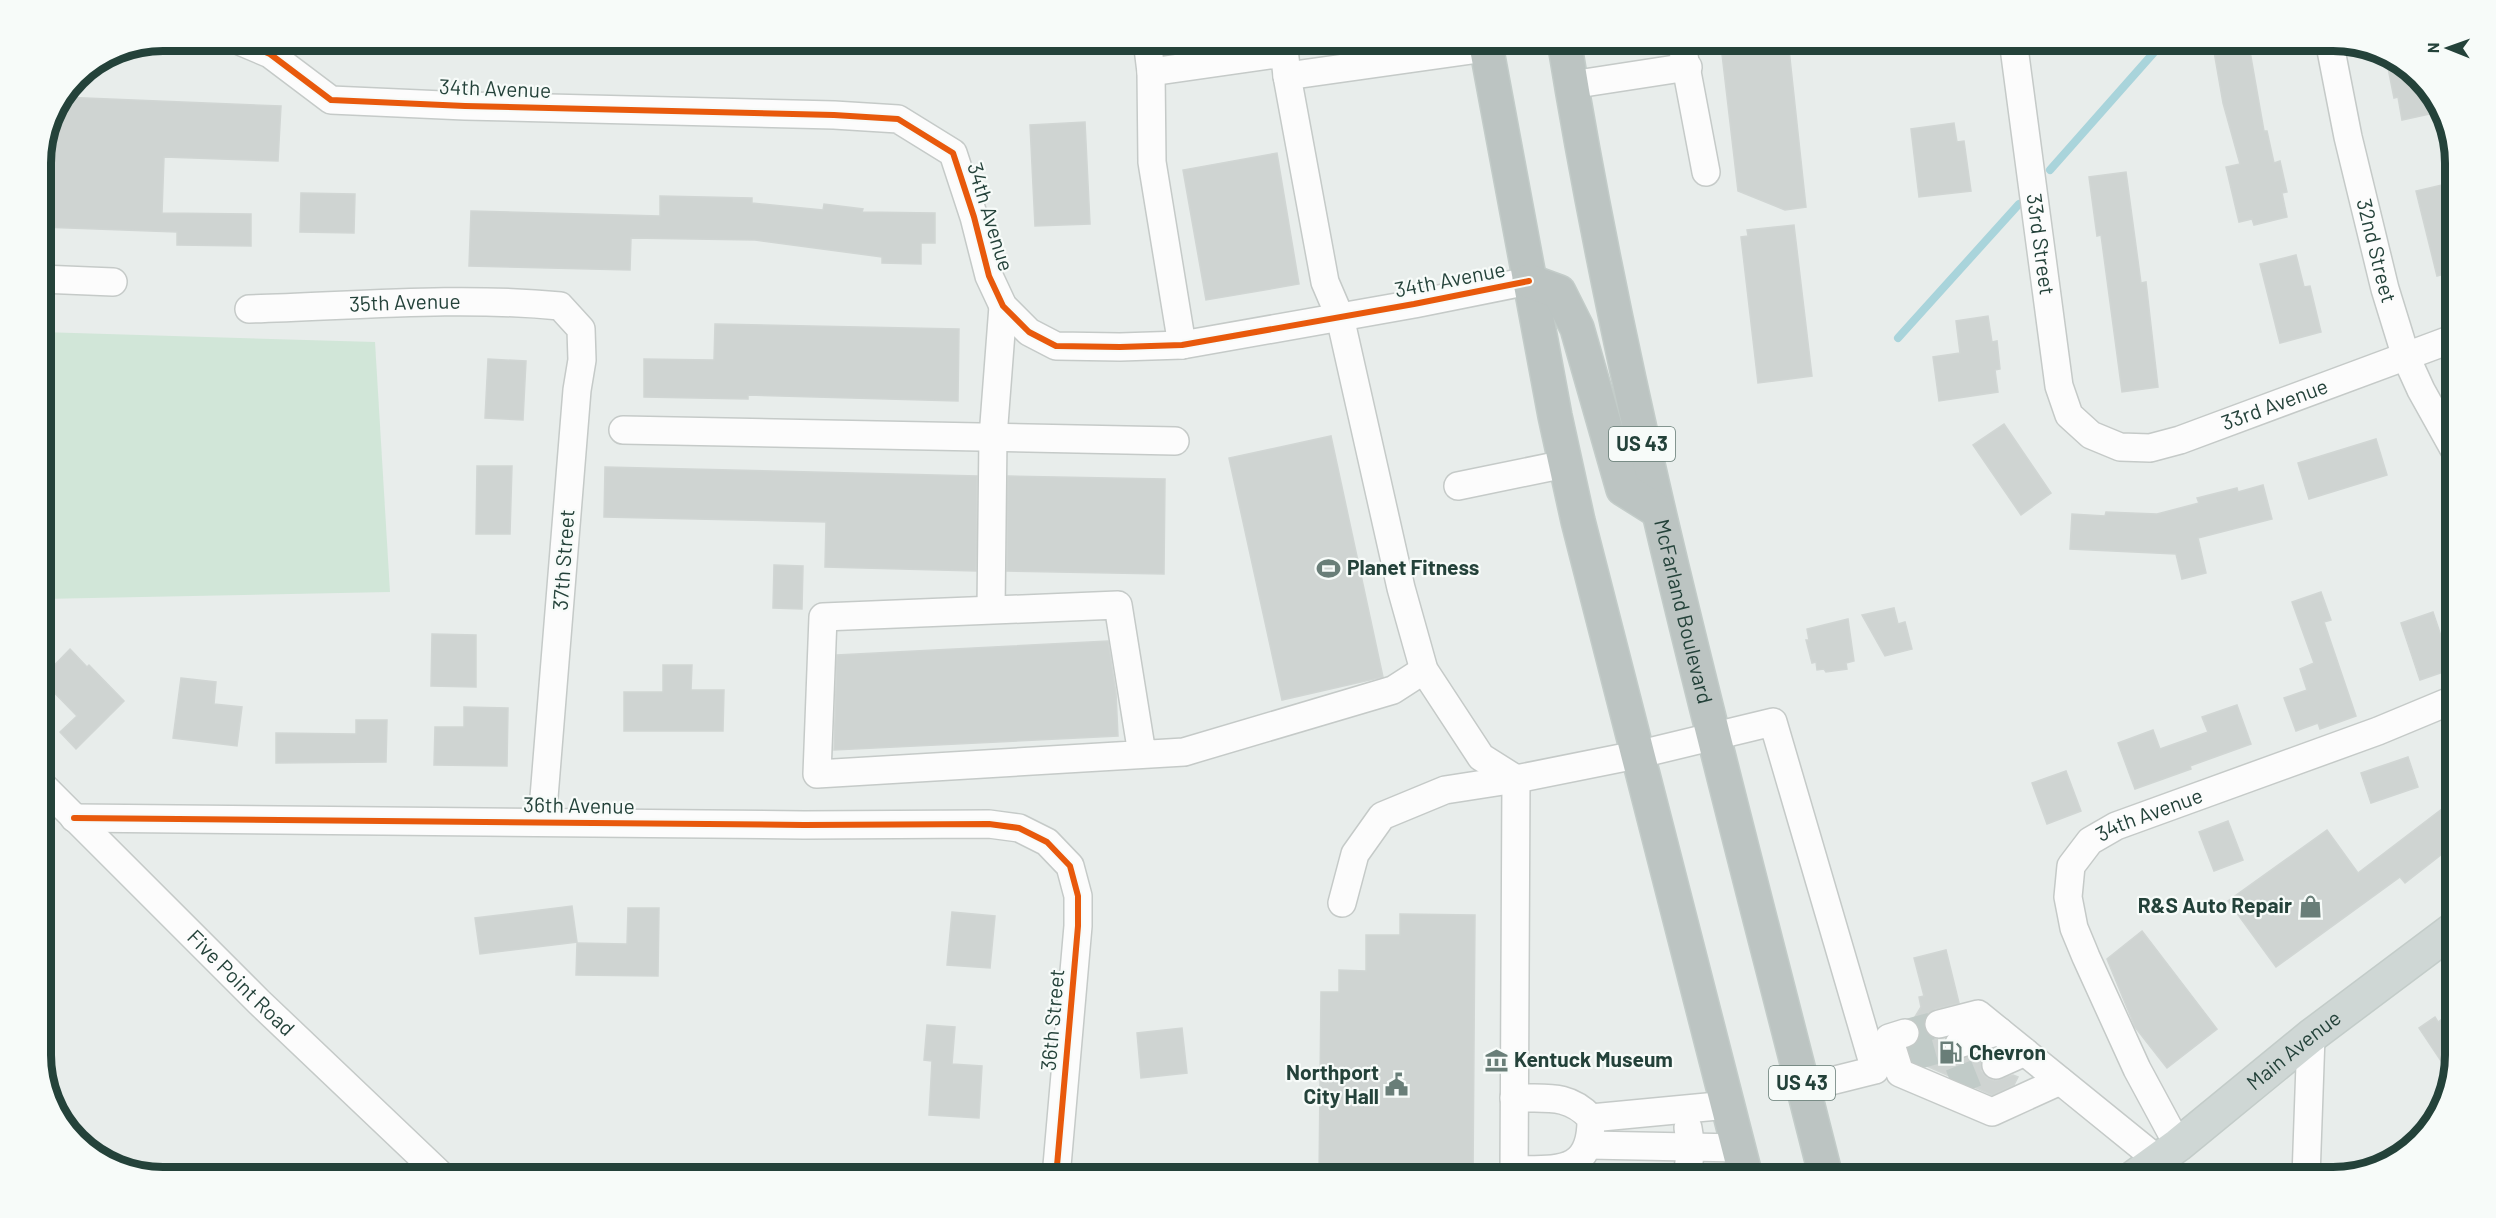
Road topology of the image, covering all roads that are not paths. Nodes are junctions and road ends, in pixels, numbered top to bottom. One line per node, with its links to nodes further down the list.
1 (263, 51): 18 (street, 34th Avenue)
2 (1148, 51): 11 (street)
3 (1369, 51): 9 (street)
4 (1487, 51): 15 (highway)
5 (1566, 51): 12 (highway, McFarland Boulevard / US 43)
6 (1684, 51): 10 (street)
7 (2014, 51): 26 (street, 33rd Street)
8 (2331, 51): 23 (street, 32nd Street)
9 (1285, 56): 11 (street); 20 (street)
10 (1688, 67): 12 (street); 13 (street)
11 (1151, 72): 22 (street)
12 (1571, 85): 31 (highway, McFarland Boulevard / US 43)
13 (1707, 172)
14 (51, 279): 16 (street)
15 (1529, 281): 20 (street, 34th Avenue); 29 (highway); 31 (highway)
16 (113, 282)
17 (560, 306): 19 (street, 35th Avenue); 41 (street, 37th Street)
18 (1003, 306): 22 (street, 34th Avenue); 27 (street)
19 (249, 309)
20 (1340, 317): 22 (street, 34th Avenue); 33 (street)
21 (2445, 342): 23 (street, 33rd Avenue)
22 (1182, 345)
23 (2406, 357): 25 (street, 32nd Street); 26 (street, 33rd Avenue)
24 (623, 430): 27 (street)
25 (2445, 433)
26 (2091, 435)
27 (993, 437): 28 (street); 32 (street)
28 (1175, 441)
29 (1565, 464): 30 (street); 37 (highway)
30 (1458, 486)
31 (1658, 512): 35 (highway, McFarland Boulevard / US 43)
32 (991, 609): 36 (street); 36 (street)
33 (1424, 670): 36 (street); 38 (street)
34 (2445, 703): 59 (street, 34th Avenue)
35 (1713, 737): 37 (street); 50 (street); 53 (highway, McFarland Boulevard / US 43)
36 (1142, 754)
37 (1636, 755): 38 (street); 55 (highway)
38 (1516, 779): 43 (street); 54 (street)
39 (51, 794): 40 (street, Five Point Road)
40 (74, 818): 41 (street, 36th Avenue); 61 (street, Five Point Road)
41 (542, 822): 42 (street, 36th Avenue)
42 (1070, 866): 62 (street, 36th Street)
43 (1342, 903)
44 (2445, 936): 47 (main road, Main Avenue)
45 (1939, 1024): 46 (street)
46 (1999, 1031): 48 (street); 49 (street)
47 (2311, 1036): 59 (main road, Main Avenue); 67 (street)
48 (1959, 1044)
49 (2025, 1052): 51 (street); 52 (street)
50 (1896, 1056): 52 (street); 53 (street)
51 (1996, 1065)
52 (2060, 1080): 59 (street)
53 (1803, 1088): 66 (highway, McFarland Boulevard / US 43)
54 (1514, 1098): 57 (street); 63 (street)
55 (1728, 1105): 56 (street); 60 (highway)
56 (1686, 1109): 57 (street); 58 (street)
57 (1590, 1131): 58 (street); 64 (street)
58 (1691, 1147): 60 (street); 65 (street)
59 (2157, 1161)
60 (1743, 1163)
61 (432, 1167)
62 (1057, 1167)
63 (1514, 1167)
64 (1565, 1167)
65 (1688, 1167)
66 (1823, 1167)
67 (2306, 1167)

